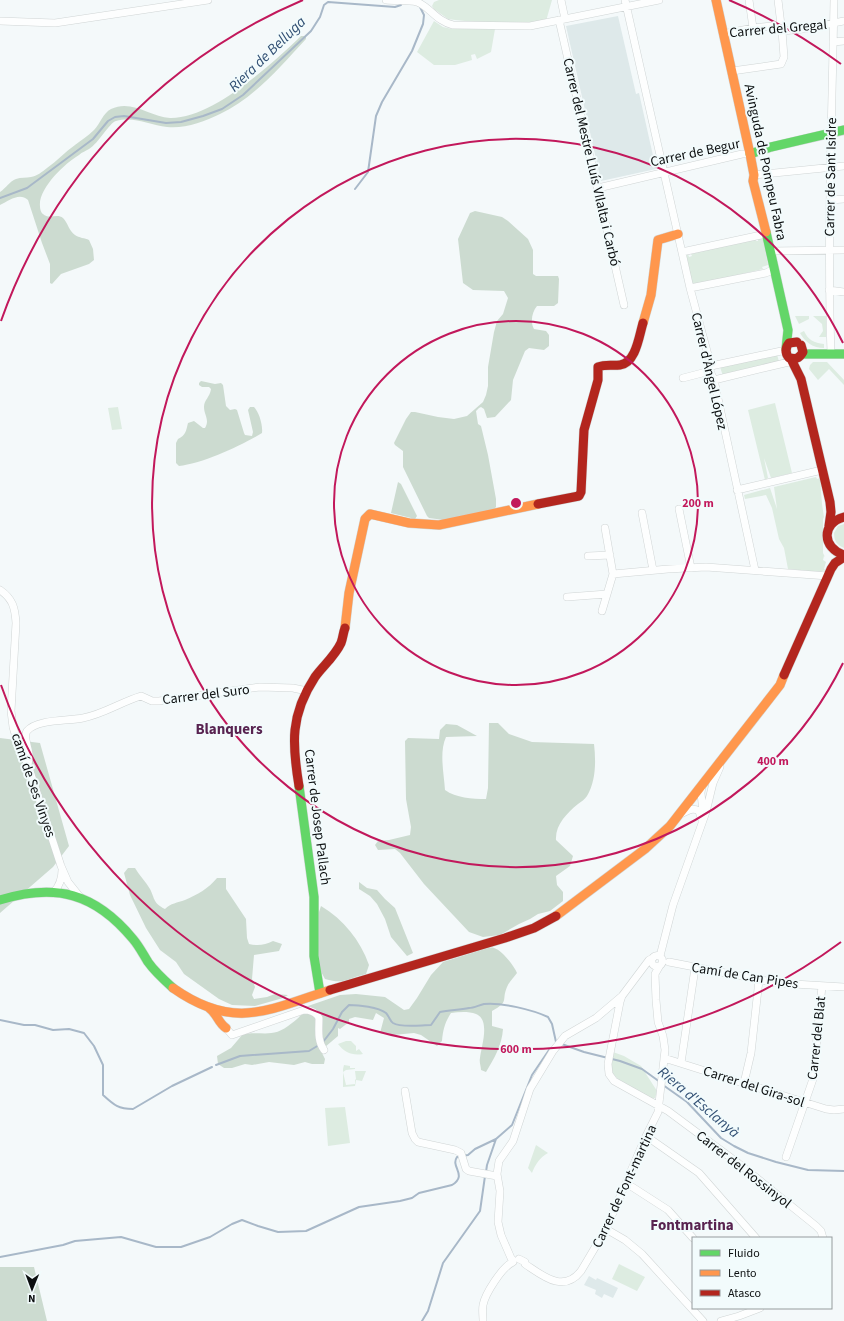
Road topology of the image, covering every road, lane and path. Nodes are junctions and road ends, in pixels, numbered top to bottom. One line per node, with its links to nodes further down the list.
1 (208, 0): 11 (street)
2 (386, 0): 10 (street)
3 (561, 0): 10 (street, Carrer del Mestre Lluís VIlalta i Carbó)
4 (659, 0): 9 (street)
5 (716, 0): 16 (street, Avinguda de Pompeu Fabra)
6 (749, 0): 14 (street)
7 (778, 0): 15 (street)
8 (834, 0): 13 (street, Carrer de Sant Isidre)
9 (625, 3): 10 (street); 25 (street, Carrer d'Àngel López)
10 (562, 19): 27 (street, Carrer del Mestre Lluís VIlalta i Carbó)
11 (0, 21)
12 (844, 21): 13 (street, Carrer del Gregal)
13 (834, 23): 15 (street, Carrer del Gregal); 18 (street, Carrer de Sant Isidre)
14 (753, 28): 15 (street, Carrer del Gregal); 16 (street, Carrer del Gregal)
15 (782, 28): 19 (street)
16 (723, 34): 19 (street, Avinguda de Pompeu Fabra)
17 (844, 41): 18 (street)
18 (833, 42): 21 (street, Carrer de Sant Isidre)
19 (732, 71): 22 (street, Avinguda de Pompeu Fabra)
20 (844, 130): 21 (street, Carrer de Begur)
21 (830, 133): 22 (street, Carrer de Begur); 24 (street, Carrer de Sant Isidre)
22 (750, 154): 25 (street, Carrer de Begur); 26 (street, Avinguda de Pompeu Fabra)
23 (844, 166): 24 (street)
24 (830, 167): 26 (street); 29 (street, Carrer de Sant Isidre)
25 (664, 173): 27 (street, Carrer de Begur); 30 (street, Carrer d'Àngel López)
26 (754, 175): 31 (street, Avinguda de Pompeu Fabra)
27 (598, 188): 40 (street, Carrer del Mestre Lluís VIlalta i Carbó)
28 (844, 198): 29 (street)
29 (830, 200): 32 (street, Carrer de Sant Isidre)
30 (678, 234): 35 (street, Carrer d'Àngel López); 71 (street, Carrer de Josep Pallach)
31 (766, 234): 34 (street, Avinguda de Pompeu Fabra); 35 (street)
32 (829, 250): 33 (street); 34 (street); 38 (street, Carrer de Sant Isidre)
33 (844, 250)
34 (770, 251): 36 (street, Avinguda de Pompeu Fabra)
35 (682, 252): 37 (street, Carrer d'Àngel López)
36 (774, 269): 37 (street); 41 (street, Avinguda de Pompeu Fabra)
37 (690, 288): 46 (street, Carrer d'Àngel López)
38 (829, 290): 39 (street); 44 (street, Carrer de Sant Isidre)
39 (844, 292)
40 (624, 305)
41 (788, 330): 42 (street, Avinguda de Pompeu Fabra); 43 (street, Avinguda de Pompeu Fabra)
42 (800, 350): 43 (street); 43 (street); 44 (street); 47 (street)
43 (788, 354): 46 (street); 47 (street); 49 (street)
44 (831, 354): 45 (street)
45 (844, 354)
46 (710, 369): 48 (street); 49 (street, Carrer d'Àngel López)
47 (799, 372): 50 (street)
48 (683, 378)
49 (714, 380): 51 (street, Carrer d'Àngel López)
50 (822, 470): 51 (street); 52 (street)
51 (737, 490): 64 (street, Carrer d'Àngel López)
52 (830, 502): 55 (street); 56 (street)
53 (679, 509): 62 (street)
54 (642, 513): 63 (street)
55 (842, 517): 56 (street)
56 (829, 526): 58 (street)
57 (605, 528): 59 (street)
58 (829, 546): 61 (street); 65 (street)
59 (610, 554): 60 (street); 66 (street)
60 (588, 556)
61 (844, 556): 65 (street)
62 (691, 568): 63 (street); 64 (street)
63 (653, 570): 66 (street)
64 (756, 570): 65 (street)
65 (829, 573): 72 (street)
66 (613, 574): 68 (street)
67 (0, 590): 73 (street, camí de Ses Vinyes)
68 (607, 594): 69 (street); 70 (street)
69 (567, 597)
70 (602, 611)
71 (307, 691): 73 (street, Carrer del Suro); 91 (street, Carrer de Josep Pallach)
72 (726, 754): 74 (street); 77 (street)
73 (28, 765): 80 (street, camí de Ses Vinyes)
74 (705, 780): 75 (street); 76 (street)
75 (701, 793): 76 (street); 77 (street); 79 (street)
76 (692, 797): 78 (street)
77 (708, 798): 79 (street)
78 (677, 816): 79 (street); 91 (street)
79 (702, 822): 84 (street)
80 (62, 866): 81 (street, camí de Ses Vinyes); 82 (street, camí de Ses Vinyes)
81 (54, 892): 82 (street); 83 (street)
82 (80, 897): 93 (street)
83 (0, 900)
84 (658, 957): 85 (street, Camí de Can Pipes); 86 (street, Carrer de Font-martina); 92 (street)
85 (669, 962): 86 (street); 87 (street, Camí de Can Pipes)
86 (660, 966): 99 (street, Carrer de Font-martina)
87 (695, 968): 88 (street, Camí de Can Pipes); 100 (street)
88 (759, 980): 89 (street, Camí de Can Pipes); 101 (street)
89 (822, 986): 90 (street, Camí de Can Pipes); 103 (street, Carrer del Blat)
90 (844, 987)
91 (320, 993): 96 (street)
92 (622, 996): 94 (street); 95 (street)
93 (203, 1005): 97 (street); 97 (street)
94 (607, 1009): 95 (street); 108 (street)
95 (618, 1012): 104 (street, Carrer del Rossinyol)
96 (252, 1013): 97 (street); 97 (street)
97 (225, 1018): 98 (street)
98 (322, 1046)
99 (664, 1058): 100 (street, Carrer del Gira-sol); 104 (street, Carrer de Font-martina)
100 (681, 1063): 101 (street, Carrer del Gira-sol)
101 (744, 1083): 103 (street, Carrer del Gira-sol)
102 (405, 1090): 108 (street)
103 (805, 1102): 105 (street, Carrer del Gira-sol); 107 (street, Carrer del Blat)
104 (658, 1106): 106 (street, Carrer de Font-martina); 113 (street, Carrer del Rossinyol)
105 (844, 1109)
106 (646, 1136): 109 (street, Carrer de Font-martina); 112 (street)
107 (786, 1157)
108 (497, 1176): 114 (street)
109 (626, 1183): 110 (street, Carrer de Font-martina); 111 (street)
110 (606, 1229): 114 (street, Carrer de Font-martina); 116 (street)
111 (692, 1237)
112 (755, 1237)
113 (824, 1237)
114 (517, 1262): 118 (street)
115 (692, 1309): 119 (street)
116 (692, 1309)
117 (756, 1309): 120 (street)
118 (483, 1321)
119 (703, 1321)
120 (721, 1321)

